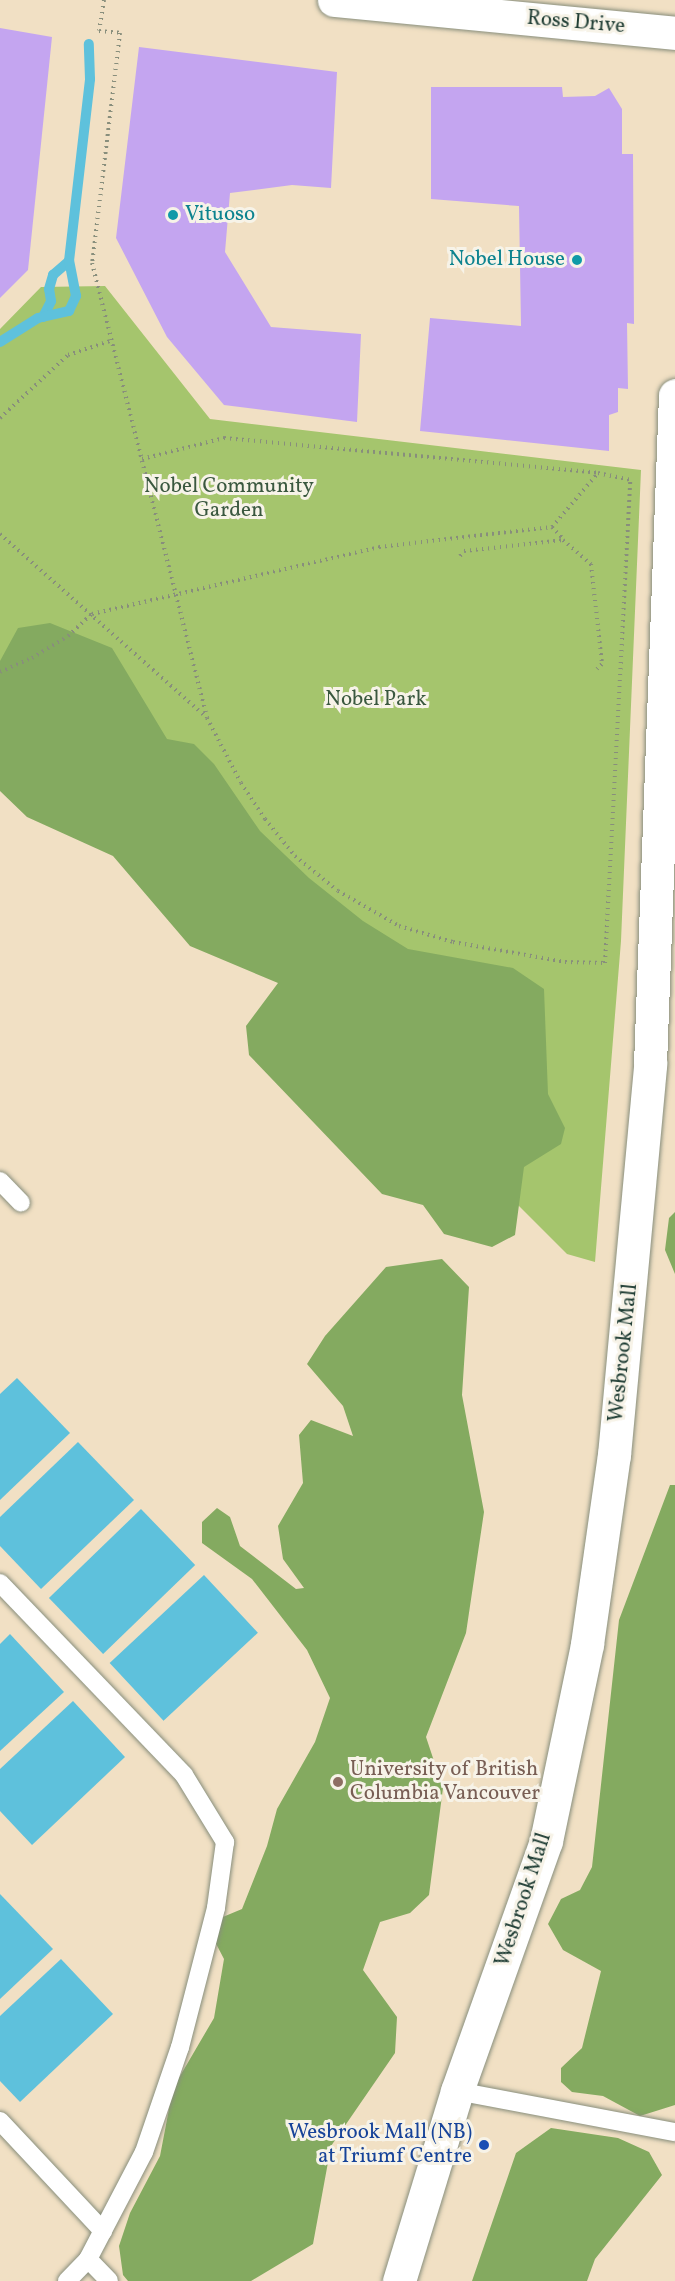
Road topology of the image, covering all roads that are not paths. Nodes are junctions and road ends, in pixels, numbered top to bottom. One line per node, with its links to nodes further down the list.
1 (333, 0): 2 (street, Ross Drive)
2 (675, 33)
3 (675, 395): 4 (street, Wesbrook Mall)
4 (673, 499): 5 (street, Wesbrook Mall)
5 (671, 677): 9 (street, Wesbrook Mall)
6 (0, 1181): 7 (lane)
7 (21, 1203)
8 (0, 1583): 12 (lane)
9 (458, 2091): 11 (lane); 16 (street, Wesbrook Mall)
10 (0, 2121): 12 (lane)
11 (675, 2132)
12 (103, 2231): 13 (lane)
13 (88, 2259): 14 (lane); 15 (lane)
14 (67, 2281)
15 (109, 2281)
16 (399, 2281)

